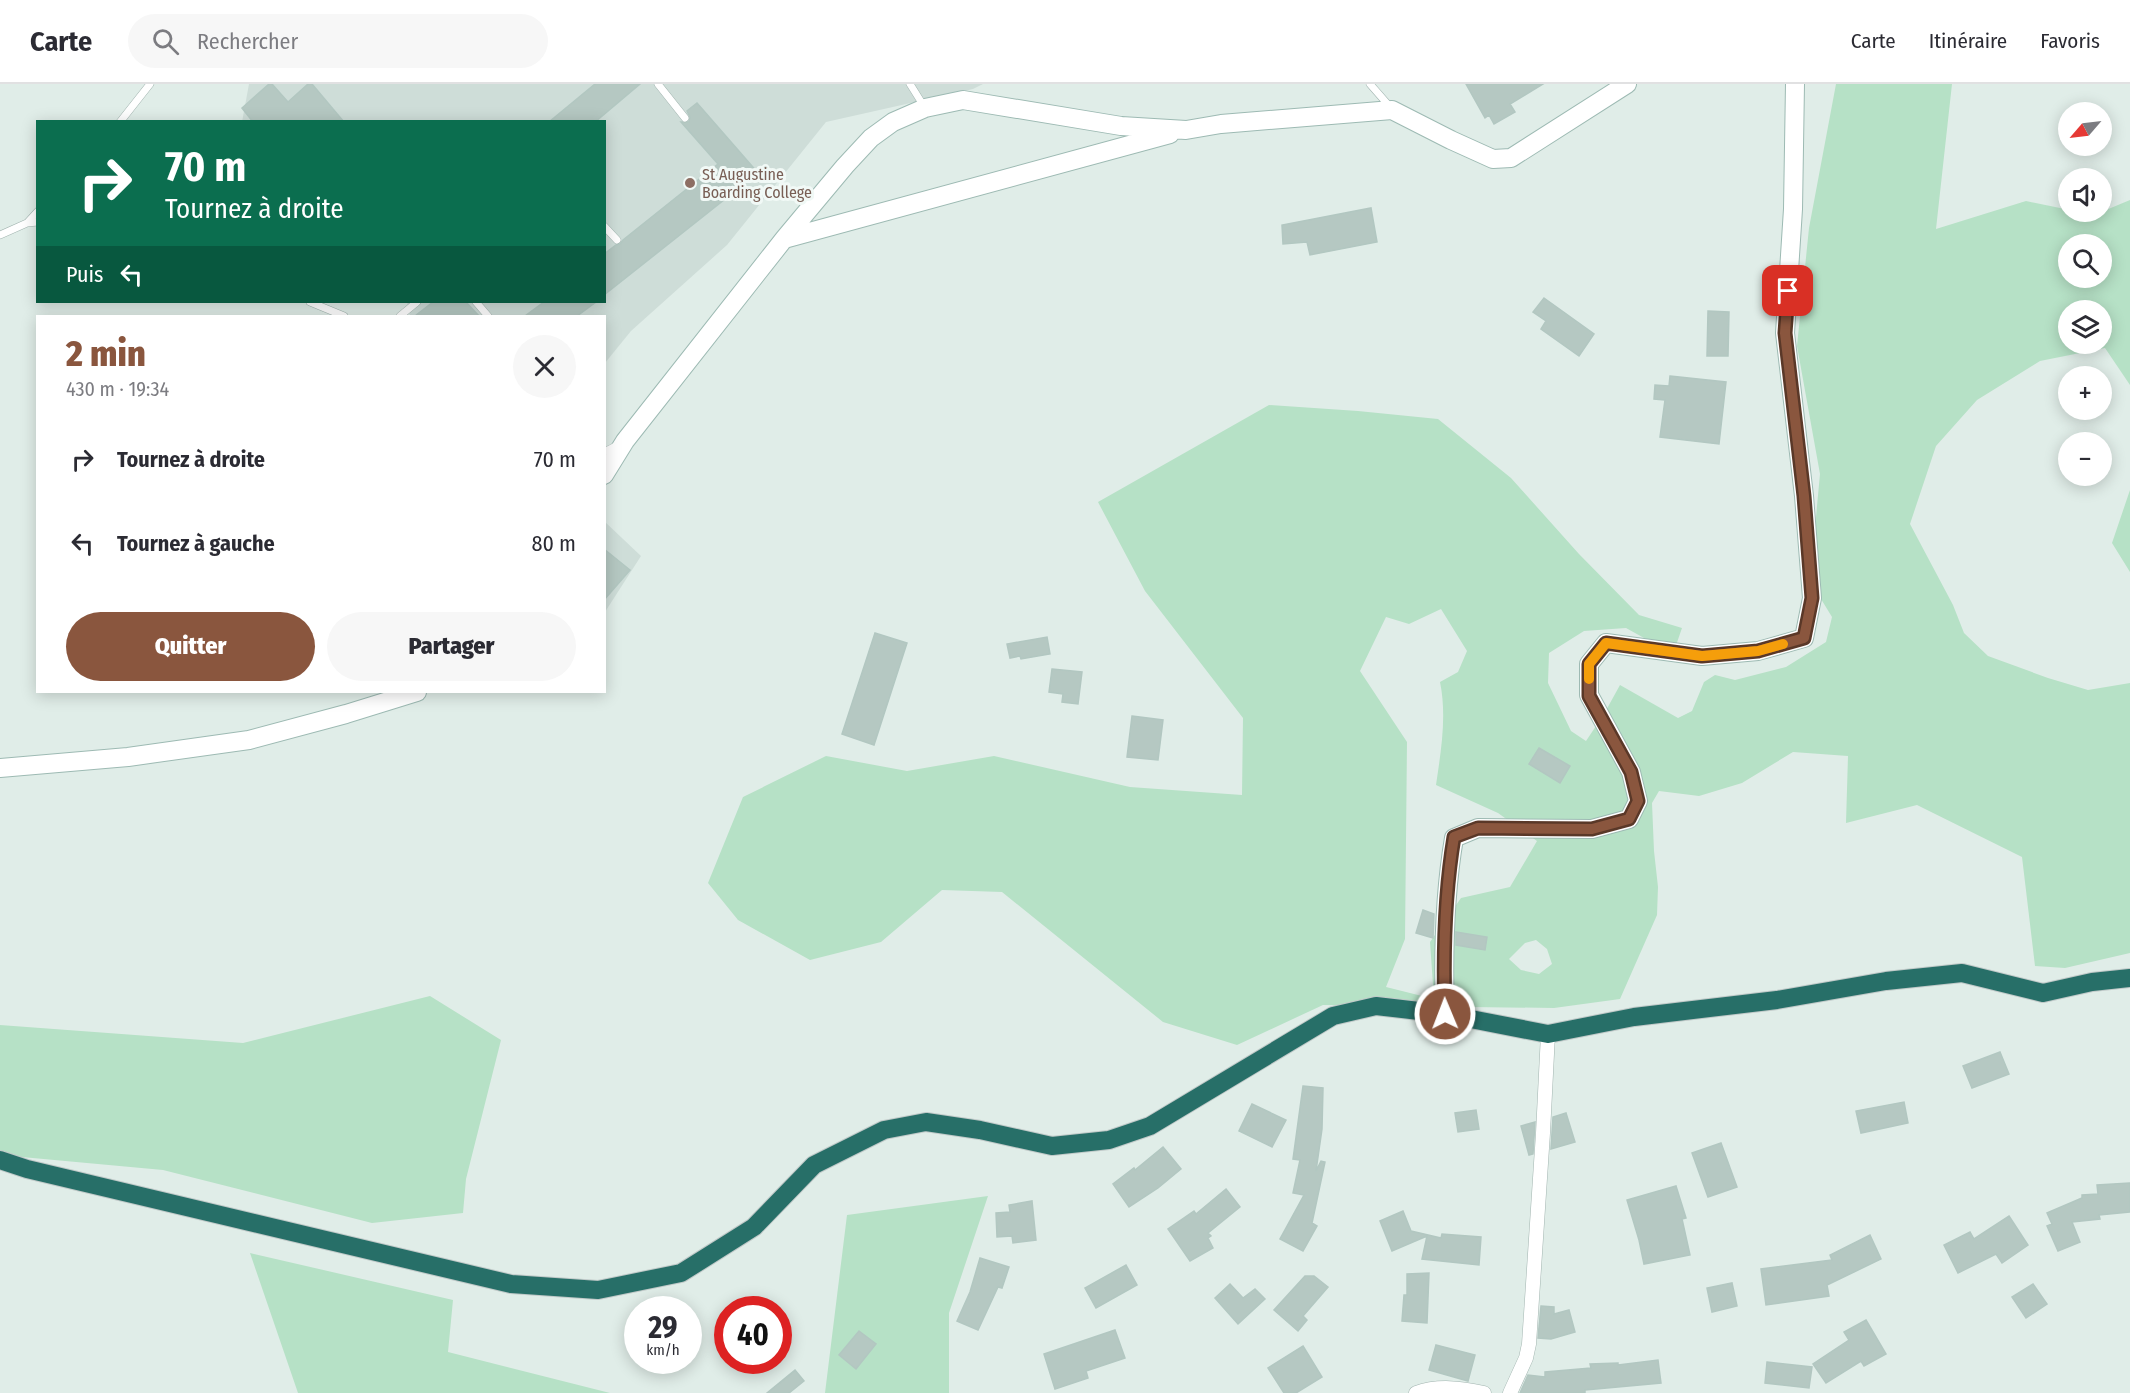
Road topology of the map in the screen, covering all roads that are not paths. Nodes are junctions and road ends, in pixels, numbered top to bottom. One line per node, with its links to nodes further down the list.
1 (150, 84): 10 (lane)
2 (658, 84): 9 (lane)
3 (910, 84): 7 (lane)
4 (1370, 84): 8 (lane)
5 (1627, 84): 8 (street)
6 (1795, 84): 31 (street)
7 (925, 108): 11 (street); 17 (street)
8 (1392, 110): 11 (street)
9 (685, 118)
10 (122, 120)
11 (1186, 130): 17 (street)
12 (36, 213): 14 (lane)
13 (36, 222): 14 (lane)
14 (27, 223): 16 (lane)
15 (606, 228): 18 (lane)
16 (0, 235)
17 (784, 239): 25 (street)
18 (616, 240)
19 (312, 303): 22 (lane)
20 (416, 303): 23 (lane)
21 (477, 303): 24 (lane)
22 (342, 315)
23 (401, 315)
24 (487, 315)
25 (625, 441): 26 (lane); 27 (street)
26 (606, 451)
27 (606, 472)
28 (414, 693): 29 (street)
29 (0, 768)
30 (2130, 978): 32 (highway)
31 (1445, 1014): 32 (highway); 33 (highway)
32 (1548, 1034): 36 (street)
33 (0, 1160)
34 (1416, 1393): 35 (street)
35 (1484, 1393)
36 (1510, 1393)

